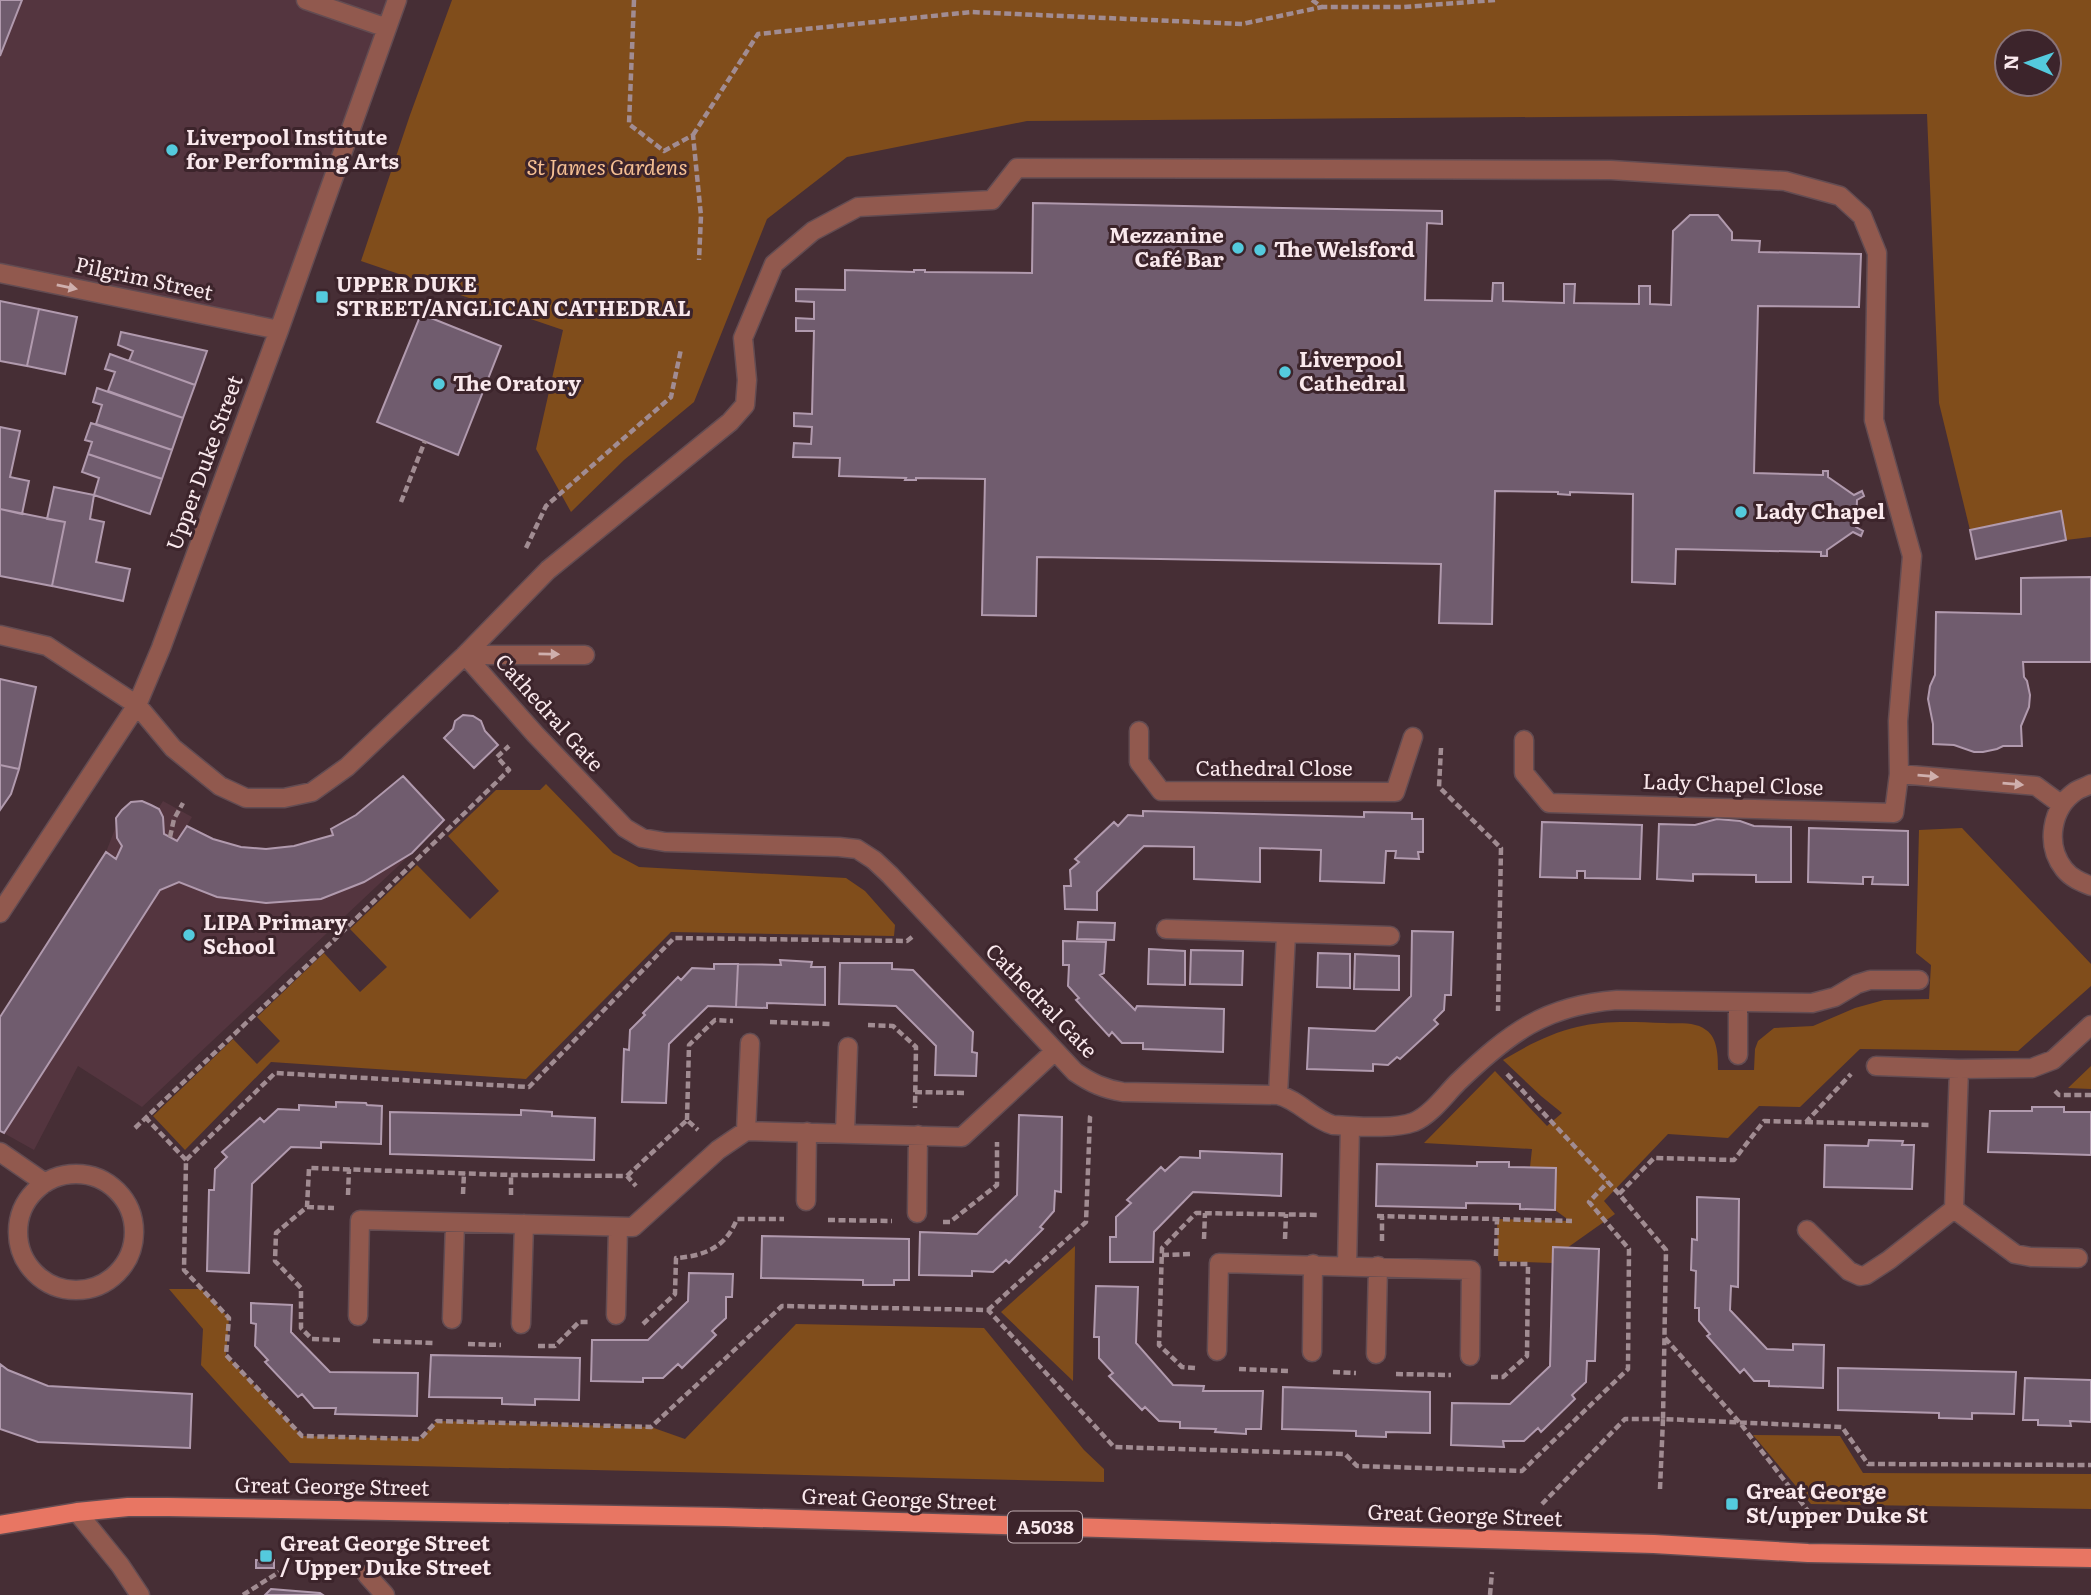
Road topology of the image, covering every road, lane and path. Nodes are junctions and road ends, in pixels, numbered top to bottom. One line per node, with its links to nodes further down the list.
1 (306, 0): 9 (street)
2 (397, 0): 9 (street, Upper Duke Street)
3 (634, 0): 10 (path)
4 (1312, 0): 7 (path)
5 (1404, 0): 8 (path)
6 (1495, 0): 8 (path)
7 (1322, 7): 8 (path); 10 (path)
8 (1404, 7)
9 (387, 28): 13 (street, Upper Duke Street)
10 (692, 135): 11 (path)
11 (699, 260)
12 (0, 273): 13 (street, Pilgrim Street, one-way to 13)
13 (279, 330): 21 (street, Upper Duke Street)
14 (681, 349): 17 (path)
15 (425, 441): 16 (path)
16 (401, 502)
17 (524, 554)
18 (0, 635): 21 (street, Cathedral Gate)
19 (465, 655): 20 (street, one-way to 20); 21 (street, Cathedral Gate); 22 (street, Cathedral Gate); 35 (street, Cathedral Gate)
20 (585, 655)
21 (136, 705): 34 (street, Upper Duke Street)
22 (1898, 720): 28 (street, Lady Chapel Close)
23 (1139, 731): 24 (street, Cathedral Close)
24 (1413, 737)
25 (1442, 737): 46 (path)
26 (1524, 740): 28 (street, Lady Chapel Close)
27 (504, 751): 58 (path)
28 (1899, 774): 31 (street, one-way to 31)
29 (2091, 784): 31 (street)
30 (183, 803): 32 (path)
31 (2062, 805): 33 (street)
32 (170, 837)
33 (2091, 886)
34 (0, 913)
35 (931, 920): 49 (street, Cathedral Gate); 71 (path)
36 (1166, 929): 37 (street)
37 (1286, 934): 38 (street); 56 (street)
38 (1390, 936)
39 (1919, 980): 40 (street, Cathedral Gate)
40 (1738, 1003): 46 (street, Cathedral Gate); 50 (street)
41 (738, 1021): 59 (path)
42 (764, 1022): 43 (path)
43 (834, 1024)
44 (859, 1025): 55 (path)
45 (2091, 1025): 52 (street)
46 (1509, 1036): 61 (street, Cathedral Gate)
47 (750, 1043): 64 (street)
48 (848, 1047): 66 (street)
49 (1055, 1051): 54 (street, Cathedral Gate); 57 (street)
50 (1738, 1055)
51 (1876, 1066): 52 (street); 60 (path)
52 (1959, 1069): 62 (street)
53 (1513, 1080): 76 (path)
54 (1104, 1088): 56 (street, Cathedral Gate); 107 (path)
55 (915, 1092): 57 (path); 67 (path)
56 (1278, 1095): 61 (street, Cathedral Gate)
57 (984, 1116): 67 (street)
58 (145, 1117): 63 (path); 71 (path)
59 (687, 1120): 69 (path); 75 (path)
60 (1805, 1122): 62 (path); 79 (path)
61 (1350, 1126): 88 (street)
62 (1957, 1126): 85 (street)
63 (135, 1128)
64 (746, 1131): 65 (street); 69 (street)
65 (807, 1132): 66 (street); 80 (street)
66 (845, 1133): 67 (street)
67 (916, 1135): 89 (street)
68 (998, 1142): 93 (path)
69 (718, 1150): 83 (street)
70 (0, 1152): 77 (street)
71 (186, 1160): 107 (path)
72 (349, 1169): 81 (path)
73 (464, 1173): 74 (path)
74 (511, 1175): 75 (path); 78 (path)
75 (627, 1176): 83 (path)
76 (1608, 1182): 79 (path); 107 (path)
77 (45, 1183): 77 (street)
78 (511, 1190)
79 (1619, 1194): 113 (path)
80 (806, 1201)
81 (348, 1202)
82 (307, 1208): 84 (path)
83 (656, 1208): 96 (street)
84 (340, 1209)
85 (1954, 1209): 98 (street); 102 (street)
86 (1205, 1213): 87 (path); 97 (path); 118 (path)
87 (1286, 1214): 88 (path); 100 (path)
88 (1348, 1215): 105 (street)
89 (910, 1217): 91 (path)
90 (1497, 1219): 92 (path); 99 (path); 101 (path)
91 (827, 1220)
92 (1572, 1221)
93 (940, 1222)
94 (455, 1223): 95 (street); 109 (street); 110 (street)
95 (524, 1224): 96 (street); 112 (street)
96 (618, 1227): 108 (street)
97 (1204, 1228)
98 (1807, 1230)
99 (1496, 1232)
100 (1285, 1234)
101 (1382, 1237)
102 (2078, 1258)
103 (1495, 1264): 111 (path)
104 (1313, 1265): 105 (street); 114 (street); 115 (street)
105 (1347, 1266): 106 (street)
106 (1377, 1266): 116 (street); 117 (street)
107 (988, 1310)
108 (616, 1315)
109 (358, 1316)
110 (452, 1319)
111 (1527, 1321)
112 (520, 1324)
113 (1664, 1337): 119 (path); 120 (path)
114 (1217, 1351)
115 (1311, 1352)
116 (1376, 1354)
117 (1469, 1356)
118 (1202, 1368)
119 (1663, 1419): 120 (path); 122 (path); 123 (path)
120 (1740, 1423): 121 (path); 124 (path)
121 (2091, 1465)
122 (1660, 1489)
123 (1542, 1504)
124 (1808, 1511)
125 (78, 1512): 126 (main road, Great George Street / A5038); 127 (main road, Great George Street / A5038); 131 (street)
126 (0, 1525)
127 (2091, 1558)
128 (279, 1572): 132 (path)
129 (1492, 1572): 134 (path)
130 (367, 1575): 133 (street)
131 (140, 1595)
132 (243, 1595)
133 (385, 1595)
134 (1490, 1595)

